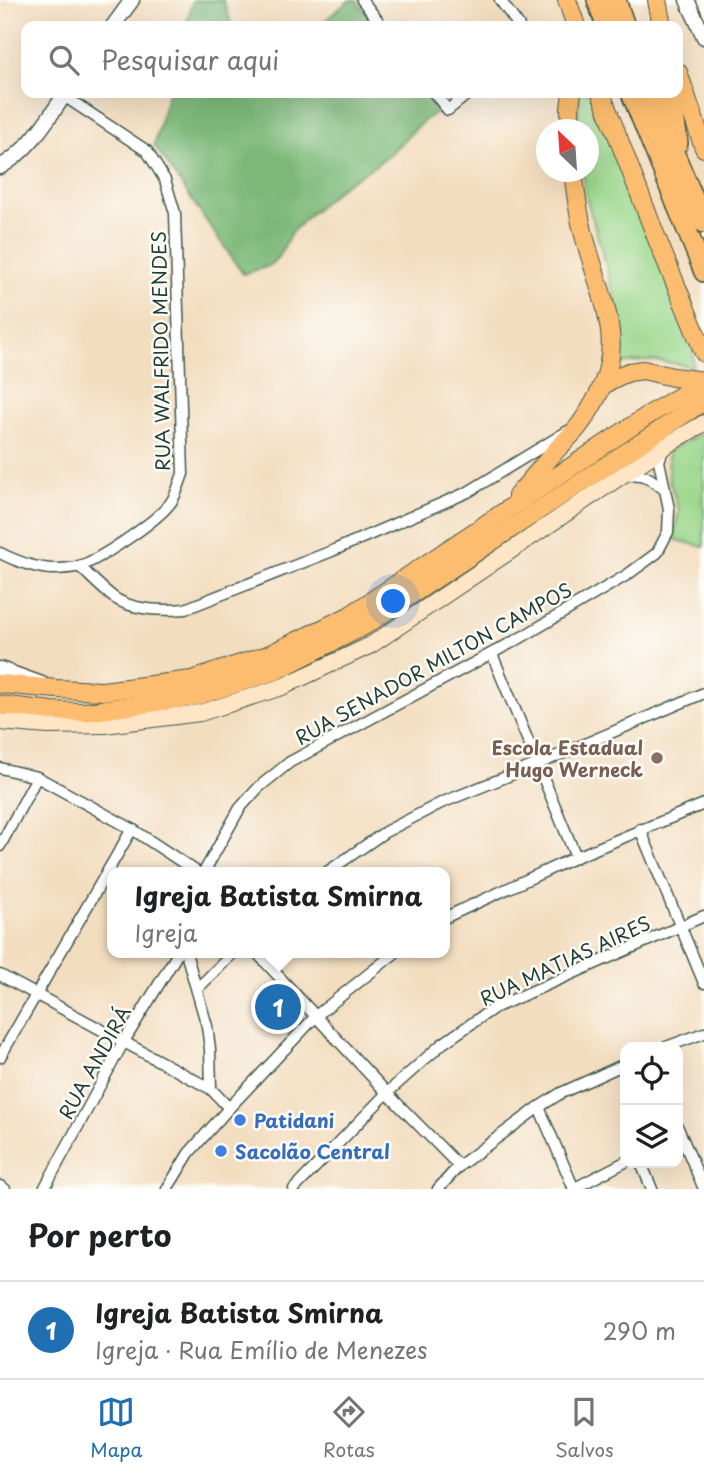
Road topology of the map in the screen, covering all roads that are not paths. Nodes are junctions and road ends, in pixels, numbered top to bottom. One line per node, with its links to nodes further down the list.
1 (132, 0): 9 (street)
2 (362, 0): 10 (street)
3 (500, 0): 11 (street)
4 (567, 0): 12 (main road)
5 (597, 0): 13 (highway)
6 (616, 0): 14 (highway)
7 (657, 0): 15 (main road)
8 (687, 0): 16 (street)
9 (117, 21)
10 (379, 21)
11 (515, 21)
12 (574, 21)
13 (604, 21)
14 (623, 21)
15 (661, 21)
16 (704, 37)
17 (683, 87): 28 (main road)
18 (62, 98): 29 (street)
19 (71, 98): 45 (street, RUA WALFRIDO MENDES)
20 (438, 98): 21 (street)
21 (463, 98)
22 (571, 98): 27 (main road)
23 (603, 98): 34 (main road)
24 (633, 98): 33 (highway)
25 (651, 98): 31 (highway)
26 (672, 98): 31 (highway)
27 (570, 119)
28 (704, 148)
29 (0, 167)
30 (574, 182): 36 (main road)
31 (692, 195): 32 (highway)
32 (704, 223)
33 (704, 272)
34 (702, 349)
35 (704, 382): 36 (main road); 43 (main road)
36 (603, 386): 39 (main road)
37 (704, 401): 51 (main road)
38 (704, 423): 40 (main road)
39 (580, 424): 43 (main road); 45 (street)
40 (664, 447): 41 (main road); 42 (street, RUA SENADOR MILTON CAMPOS)
41 (624, 475): 42 (street); 52 (main road)
42 (665, 490): 46 (street, RUA SENADOR MILTON CAMPOS)
43 (496, 519): 49 (main road)
44 (0, 553): 45 (street, RUA WALFRIDO MENDES)
45 (79, 566)
46 (492, 654): 53 (street); 63 (street, RUA SENADOR MILTON CAMPOS)
47 (0, 669): 49 (street)
48 (0, 684): 49 (main road)
49 (57, 689)
50 (704, 693): 53 (street)
51 (0, 705)
52 (0, 722)
53 (538, 764): 60 (street); 64 (street)
54 (0, 768): 55 (street)
55 (37, 778): 57 (street); 59 (street)
56 (704, 804): 58 (street)
57 (132, 829): 61 (street); 62 (street)
58 (640, 829): 60 (street); 68 (street)
59 (0, 846)
60 (576, 857): 66 (street)
61 (110, 867)
62 (189, 867)
63 (207, 867)
64 (334, 867)
65 (107, 872): 77 (street)
66 (450, 915)
67 (704, 916): 68 (street, RUA MATIAS AIRES)
68 (680, 926): 75 (street); 85 (street, RUA MATIAS AIRES)
69 (175, 958): 80 (street, RUA ANDIRÁ)
70 (188, 958): 76 (street)
71 (228, 958): 76 (street)
72 (262, 958): 78 (street)
73 (389, 958): 78 (street)
74 (0, 975): 77 (street)
75 (704, 983)
76 (197, 989): 84 (street)
77 (35, 994): 80 (street); 82 (street)
78 (317, 1015): 85 (street); 87 (street)
79 (704, 1033): 81 (street)
80 (123, 1042): 84 (street); 94 (street, RUA ANDIRÁ)
81 (680, 1042)
82 (0, 1057)
83 (620, 1066): 86 (street)
84 (211, 1089): 87 (street)
85 (387, 1093): 90 (street); 96 (street, RUA MATIAS AIRES)
86 (539, 1107): 90 (street); 98 (street)
87 (229, 1108): 95 (street)
88 (683, 1143): 100 (street)
89 (620, 1165): 98 (street)
90 (459, 1166): 97 (street)
91 (643, 1168): 99 (street)
92 (0, 1186): 93 (street)
93 (5, 1189)
94 (44, 1189)
95 (167, 1189)
96 (294, 1189)
97 (438, 1189)
98 (574, 1189)
99 (652, 1189)
100 (704, 1189)

